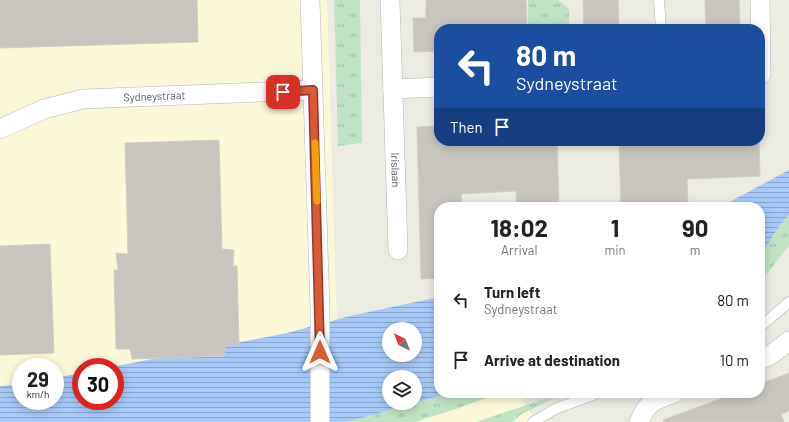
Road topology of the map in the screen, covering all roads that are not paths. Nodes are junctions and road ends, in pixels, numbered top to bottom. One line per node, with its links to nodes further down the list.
1 (310, 0): 9 (street)
2 (390, 0): 8 (street, Irislaan)
3 (660, 0): 5 (lane)
4 (760, 0): 6 (street)
5 (660, 24)
6 (760, 24)
7 (434, 87): 8 (street)
8 (393, 89): 11 (street, Irislaan)
9 (313, 90): 10 (street, Sydneystraat); 18 (street)
10 (0, 129)
11 (398, 250)
12 (789, 302): 13 (lane)
13 (765, 322)
14 (789, 341): 15 (street)
15 (765, 357)
16 (584, 398): 19 (lane)
17 (662, 398): 20 (street)
18 (320, 422)
19 (532, 422)
20 (639, 422)

